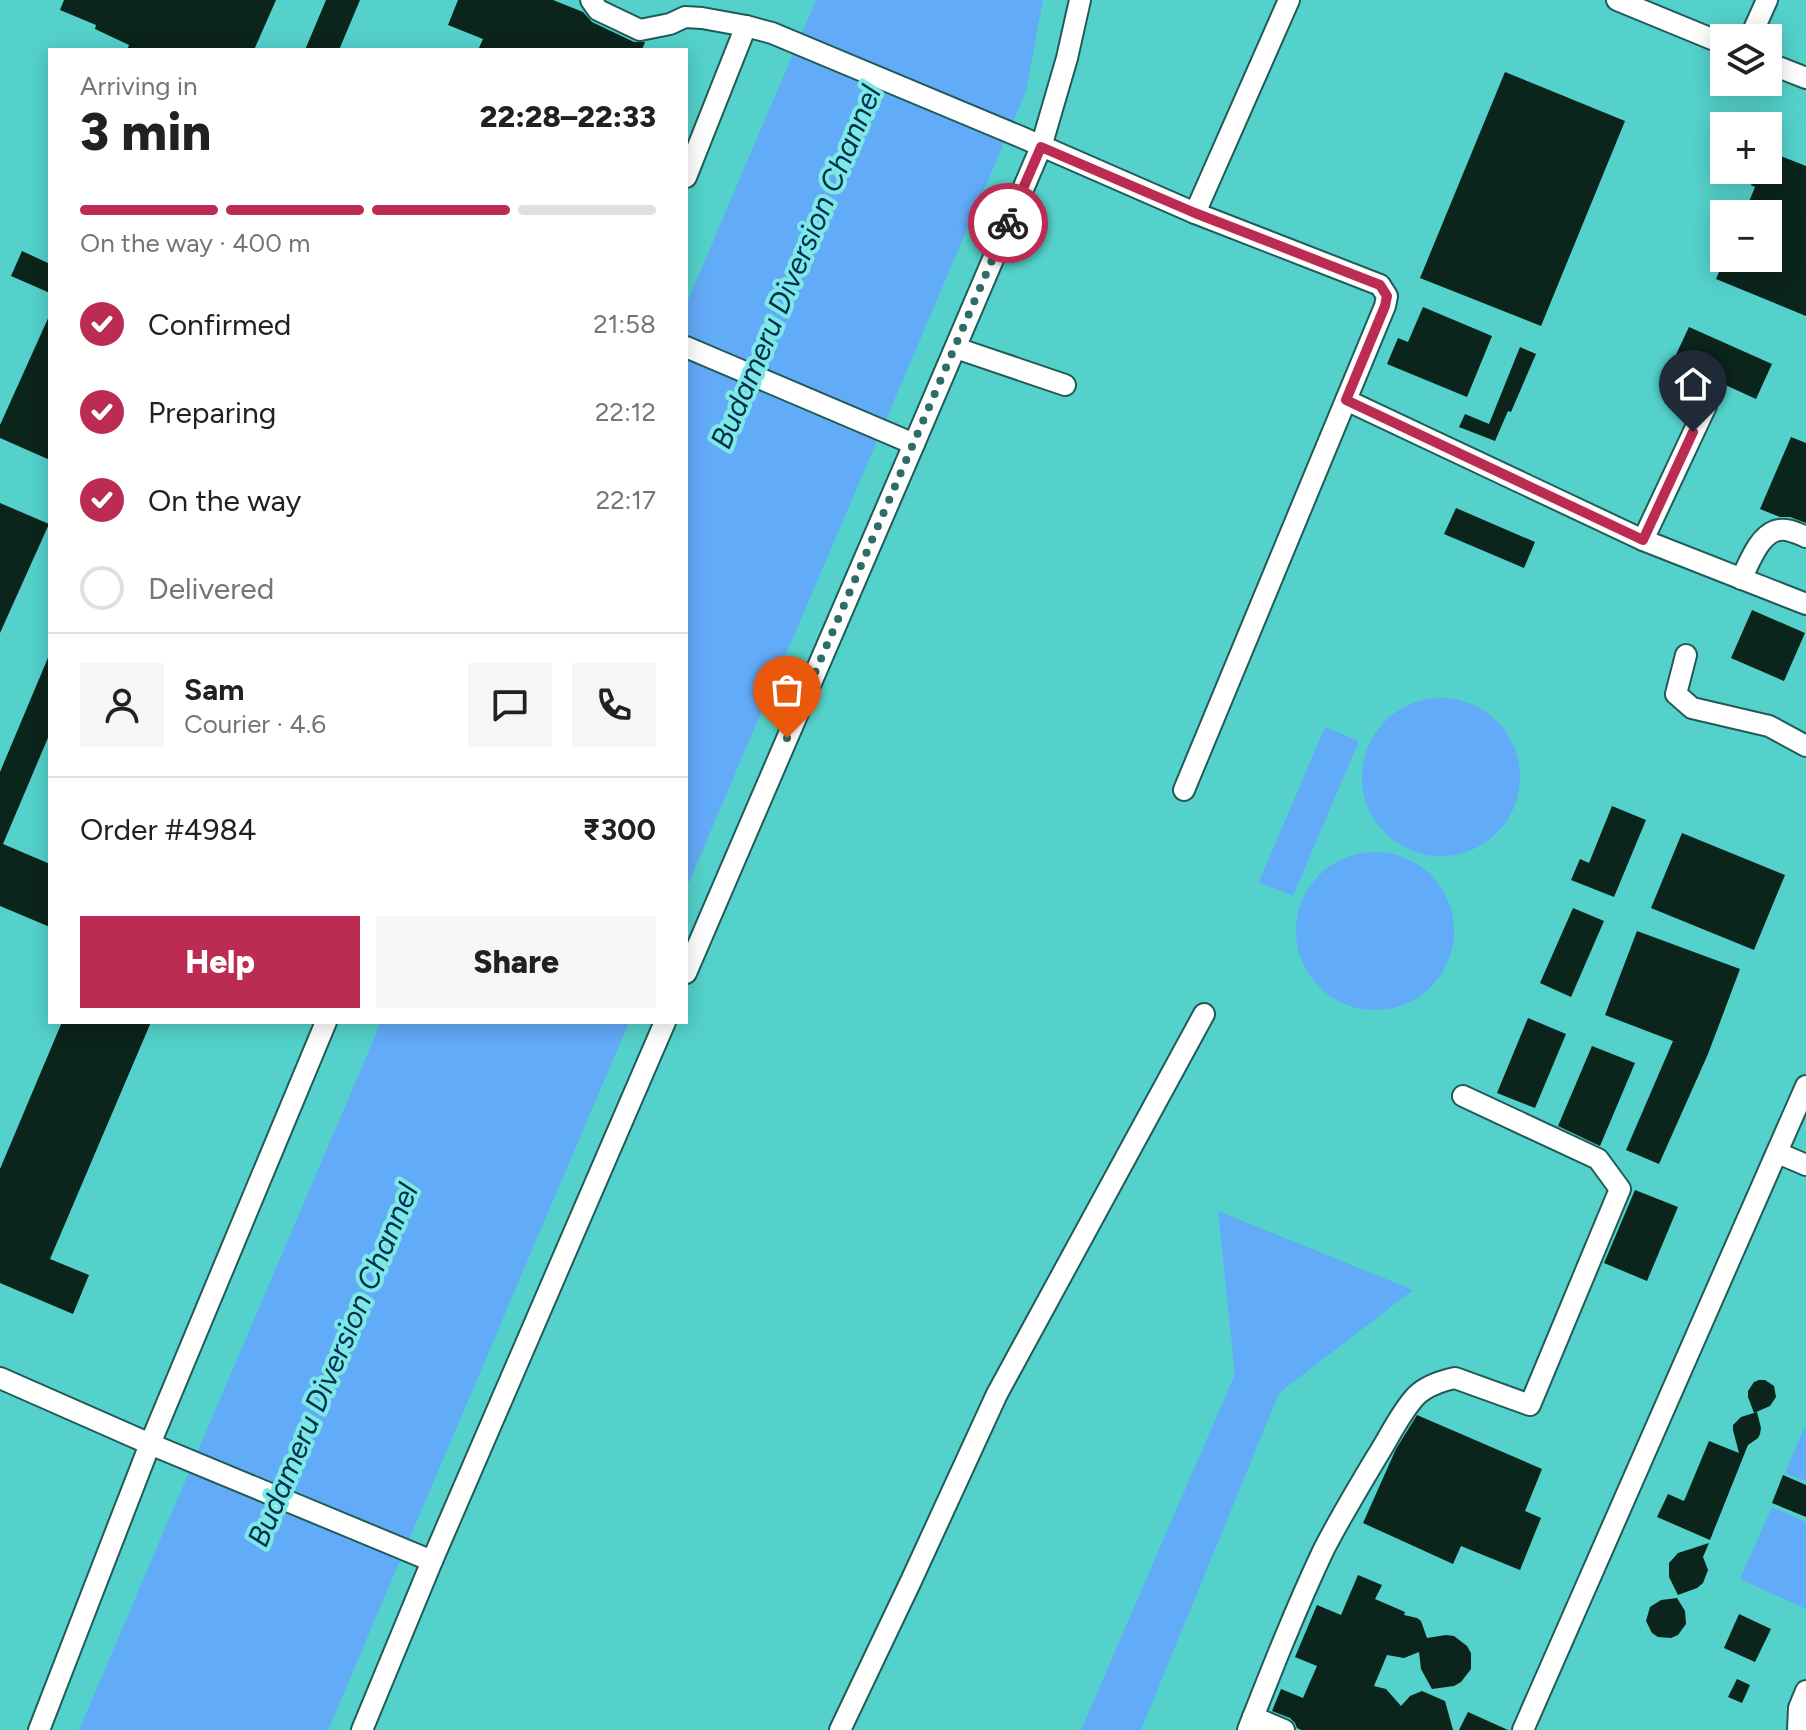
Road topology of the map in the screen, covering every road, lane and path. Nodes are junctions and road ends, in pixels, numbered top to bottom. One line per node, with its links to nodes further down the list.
1 (591, 0): 7 (lane)
2 (1080, 0): 11 (lane)
3 (1289, 0): 13 (lane)
4 (1617, 0): 8 (lane)
5 (1767, 0): 6 (lane)
6 (1756, 24)
7 (746, 26): 11 (lane); 12 (lane)
8 (1710, 38)
9 (1782, 69): 10 (lane)
10 (1806, 78)
11 (1041, 147): 13 (lane); 15 (lane)
12 (688, 172)
13 (1195, 213): 17 (lane)
14 (688, 348): 19 (lane)
15 (956, 348): 16 (lane); 19 (lane)
16 (1065, 385)
17 (1346, 400): 21 (lane); 26 (lane)
18 (1706, 406): 21 (lane)
19 (908, 441): 27 (lane)
20 (1806, 537): 22 (lane)
21 (1643, 540): 22 (lane)
22 (1741, 579): 23 (lane)
23 (1806, 604)
24 (1686, 655): 25 (lane)
25 (1806, 746)
26 (1184, 790)
27 (688, 968)
28 (1204, 1014): 42 (lane)
29 (325, 1024): 36 (lane)
30 (664, 1024): 37 (lane)
31 (1806, 1086): 33 (lane)
32 (1463, 1096): 39 (lane)
33 (1778, 1153): 34 (lane); 44 (lane)
34 (1806, 1165)
35 (0, 1378): 36 (lane)
36 (150, 1444): 37 (lane); 40 (lane)
37 (423, 1558): 41 (lane)
38 (1806, 1691): 45 (lane)
39 (1250, 1724): 43 (lane)
40 (39, 1730)
41 (362, 1730)
42 (840, 1730)
43 (1284, 1730)
44 (1523, 1730)
45 (1798, 1730)

